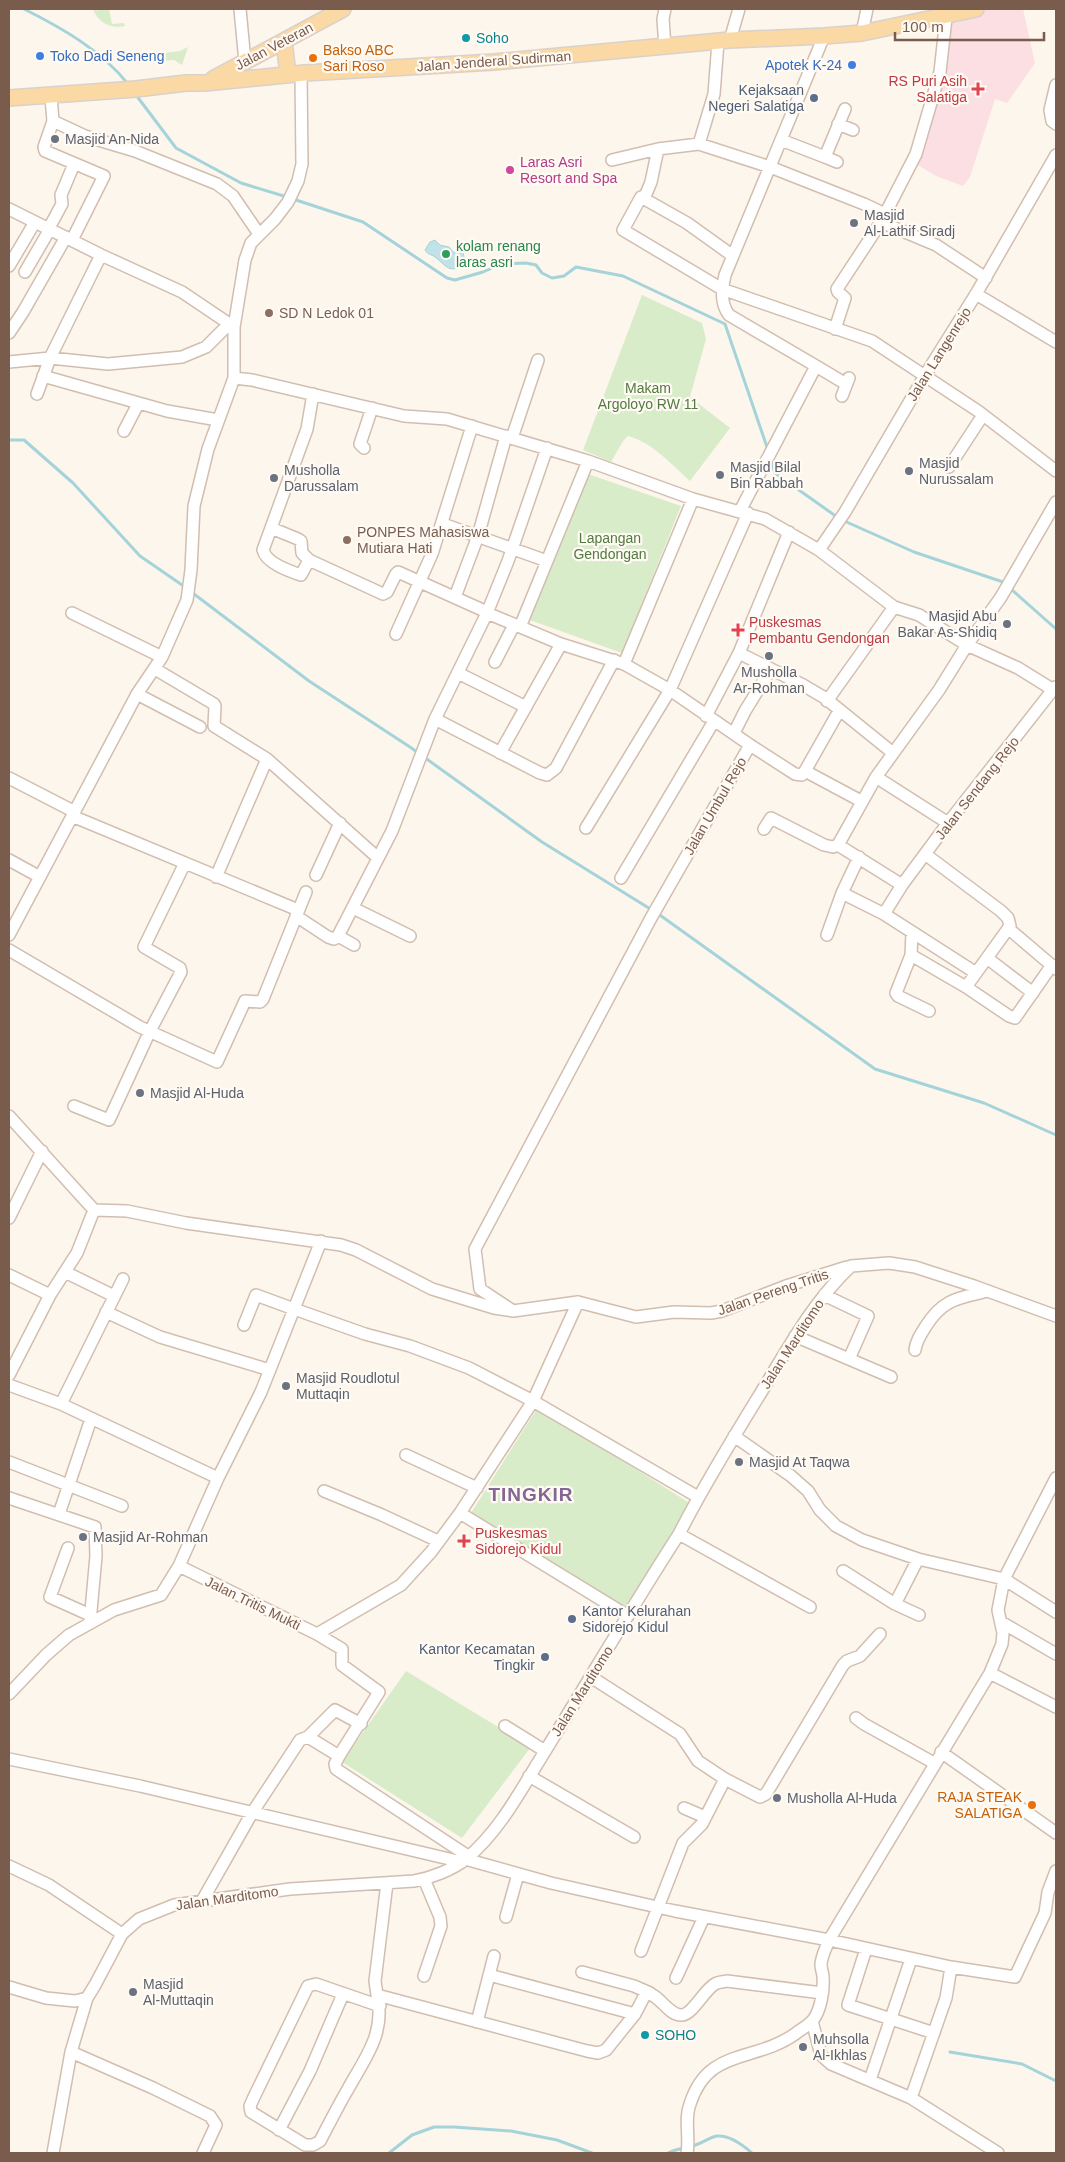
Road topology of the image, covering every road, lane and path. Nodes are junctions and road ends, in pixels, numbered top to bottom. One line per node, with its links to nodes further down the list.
1 (240, 9): 13 (street)
2 (665, 9): 12 (street)
3 (739, 9): 10 (street)
4 (867, 9): 8 (street)
5 (976, 9): 7 (main road, Jalan Jenderal Sudirman)
6 (337, 10): 11 (main road, Jalan Veteran)
7 (946, 13): 8 (main road, Jalan Jenderal Sudirman); 35 (street)
8 (862, 33): 9 (main road, Jalan Jenderal Sudirman)
9 (824, 36): 10 (main road, Jalan Jenderal Sudirman); 24 (street)
10 (724, 41): 12 (main road, Jalan Jenderal Sudirman); 25 (street)
11 (284, 42): 13 (main road, Jalan Veteran); 14 (main road)
12 (665, 47): 14 (main road, Jalan Jenderal Sudirman)
13 (245, 62): 15 (main road, Jalan Veteran)
14 (295, 74): 15 (main road, Jalan Jenderal Sudirman); 38 (street)
15 (204, 83): 17 (main road, Jalan Jenderal Sudirman)
16 (1056, 85): 22 (street)
17 (51, 97): 18 (main road, Jalan Jenderal Sudirman); 20 (street)
18 (9, 98)
19 (845, 109): 21 (street)
20 (53, 121): 31 (street); 38 (street)
21 (838, 124): 23 (street); 28 (street)
22 (1056, 124)
23 (853, 130)
24 (781, 140): 28 (street); 32 (street)
25 (699, 144): 26 (street); 32 (street)
26 (658, 149): 29 (street); 33 (street)
27 (1056, 155): 44 (street, Jalan Langenrejo)
28 (825, 157): 30 (street)
29 (612, 160)
30 (837, 162)
31 (74, 164): 37 (street); 39 (street)
32 (770, 167): 35 (street); 41 (street)
33 (644, 199): 41 (street); 45 (street)
34 (9, 209): 36 (street)
35 (883, 218): 44 (street); 48 (street)
36 (35, 222): 37 (street); 42 (street)
37 (49, 229): 39 (street); 43 (street)
38 (259, 234): 47 (street)
39 (69, 239): 40 (street); 49 (street)
40 (101, 255): 47 (street); 51 (street)
41 (733, 256): 45 (street)
42 (9, 266)
43 (25, 272)
44 (986, 278): 46 (street, Jalan Langenrejo)
45 (722, 290): 48 (street); 54 (street)
46 (976, 294): 50 (street); 56 (street, Jalan Langenrejo)
47 (232, 325): 51 (street); 57 (street)
48 (835, 329): 56 (street)
49 (9, 333)
50 (1056, 342)
51 (50, 358): 53 (street); 55 (street)
52 (538, 360): 67 (street)
53 (9, 362)
54 (816, 366): 60 (street); 75 (street)
55 (43, 376): 58 (street); 61 (street)
56 (924, 377): 63 (street); 82 (street, Jalan Langenrejo)
57 (234, 378): 59 (street); 64 (street)
58 (37, 394)
59 (313, 394): 62 (street); 78 (street)
60 (842, 396)
61 (138, 404): 64 (street); 66 (street)
62 (372, 408): 65 (street); 68 (street)
63 (982, 415): 71 (street); 72 (street)
64 (218, 420): 95 (street)
65 (472, 426): 67 (street); 77 (street)
66 (124, 431)
67 (509, 437): 69 (street); 80 (street)
68 (364, 448)
69 (546, 448): 70 (street); 81 (street)
70 (588, 462): 73 (street); 84 (street)
71 (949, 467)
72 (1056, 471)
73 (693, 499): 75 (street); 97 (street)
74 (1056, 502): 76 (street)
75 (744, 512): 79 (street); 102 (street)
76 (1053, 515): 93 (street)
77 (443, 524): 80 (street); 85 (street)
78 (271, 528): 83 (street); 83 (street)
79 (789, 532): 82 (street); 94 (street)
80 (478, 536): 81 (street); 86 (street)
81 (512, 549): 84 (street); 89 (street)
82 (819, 550): 87 (street)
83 (309, 560): 85 (street, Jalan Umbul Rejo)
84 (546, 561): 90 (street)
85 (420, 582): 86 (street, Jalan Umbul Rejo); 91 (street)
86 (455, 598): 89 (street, Jalan Umbul Rejo)
87 (894, 607): 93 (street); 104 (street)
88 (72, 613): 95 (street)
89 (487, 613): 90 (street, Jalan Umbul Rejo); 100 (street)
90 (517, 626): 92 (street, Jalan Umbul Rejo); 96 (street)
91 (396, 634)
92 (561, 644): 97 (street, Jalan Umbul Rejo); 105 (street)
93 (967, 645): 101 (street); 113 (street)
94 (739, 653): 99 (street); 107 (street)
95 (162, 656): 98 (street)
96 (495, 662)
97 (619, 662): 102 (street, Jalan Umbul Rejo); 112 (street)
98 (155, 669): 103 (street); 114 (street)
99 (771, 669): 104 (street); 110 (street)
100 (458, 673): 105 (street); 108 (street)
101 (1054, 688): 121 (street, Jalan Sendang Rejo)
102 (670, 690): 107 (street, Jalan Umbul Rejo); 122 (street)
103 (137, 694): 109 (street); 119 (street)
104 (827, 701): 106 (street)
105 (526, 706): 112 (street)
106 (839, 711): 113 (street); 115 (street)
107 (710, 718): 110 (street, Jalan Umbul Rejo); 133 (street)
108 (435, 719): 112 (street); 127 (street)
109 (200, 727)
110 (734, 733): 111 (street, Jalan Umbul Rejo)
111 (750, 745): 115 (street); 172 (street, Jalan Umbul Rejo)
112 (500, 753)
113 (893, 753): 116 (street)
114 (268, 759): 120 (street); 132 (street)
115 (805, 772): 118 (street)
116 (876, 777): 118 (street); 121 (street)
117 (9, 778): 119 (street)
118 (862, 801): 124 (street)
119 (74, 814): 129 (street); 131 (street)
120 (340, 823): 127 (street); 130 (street)
121 (948, 824): 125 (street, Jalan Sendang Rejo)
122 (586, 828)
123 (764, 829): 124 (street)
124 (838, 845): 126 (street)
125 (925, 854): 134 (street, Jalan Sendang Rejo); 140 (street)
126 (858, 857): 134 (street); 136 (street)
127 (378, 858): 137 (street)
128 (9, 860): 131 (street)
129 (185, 863): 132 (street); 155 (street)
130 (316, 875)
131 (40, 877): 142 (street)
132 (216, 877): 138 (street)
133 (621, 878)
134 (902, 885): 139 (street, Jalan Sendang Rejo)
135 (306, 892): 138 (street)
136 (842, 893): 139 (street); 143 (street)
137 (353, 908): 144 (street); 145 (street)
138 (297, 913): 144 (street); 155 (street)
139 (884, 914): 141 (street)
140 (1009, 929): 149 (street); 150 (street)
141 (912, 933): 148 (street); 151 (street)
142 (9, 935)
143 (827, 935)
144 (338, 936): 146 (street)
145 (410, 936)
146 (354, 945)
147 (9, 950): 155 (street)
148 (911, 955): 152 (street); 154 (street)
149 (987, 958): 151 (street); 153 (street)
150 (1054, 967): 153 (street)
151 (976, 973): 152 (street)
152 (966, 987): 153 (street)
153 (1033, 993)
154 (929, 1011)
155 (150, 1031): 156 (street)
156 (74, 1106)
157 (9, 1116): 158 (street)
158 (42, 1150): 159 (street); 160 (street)
159 (94, 1210): 161 (street, Jalan Pereng Tritis); 163 (street)
160 (9, 1218)
161 (321, 1241): 171 (street); 172 (street, Jalan Pereng Tritis)
162 (852, 1266): 166 (street); 168 (street, Jalan Marditomo); 170 (street, Jalan Pereng Tritis)
163 (65, 1272): 167 (street); 169 (street)
164 (9, 1275): 167 (street)
165 (123, 1279): 169 (street)
166 (988, 1291): 174 (street); 177 (street)
167 (50, 1295): 180 (street)
168 (824, 1295): 176 (street, Jalan Marditomo); 178 (street)
169 (114, 1296): 173 (street)
170 (578, 1302): 172 (street, Jalan Pereng Tritis); 183 (street, Jalan Tritis Mukti)
171 (294, 1308): 175 (street); 179 (street); 183 (street)
172 (513, 1311)
173 (106, 1312): 179 (street); 184 (street)
174 (1056, 1316)
175 (244, 1325)
176 (795, 1336): 178 (street); 186 (street, Jalan Marditomo)
177 (916, 1350)
178 (849, 1359): 181 (street)
179 (270, 1370): 189 (street)
180 (9, 1375)
181 (891, 1377)
182 (9, 1385): 184 (street)
183 (533, 1401): 192 (street, Jalan Tritis Mukti); 194 (street)
184 (61, 1404): 185 (street)
185 (91, 1419): 189 (street); 191 (street)
186 (734, 1436): 194 (street, Jalan Marditomo); 202 (street)
187 (406, 1455): 192 (street)
188 (9, 1462): 191 (street)
189 (218, 1478): 203 (street)
190 (1056, 1478): 205 (street)
191 (69, 1484): 196 (street); 198 (street)
192 (477, 1488): 197 (street, Jalan Tritis Mukti)
193 (324, 1491): 200 (street)
194 (698, 1497): 199 (street, Jalan Marditomo)
195 (9, 1498): 198 (street)
196 (122, 1506)
197 (460, 1513): 200 (street, Jalan Tritis Mukti); 210 (street)
198 (59, 1514): 211 (street)
199 (679, 1534): 207 (street); 210 (street, Jalan Marditomo)
200 (438, 1542): 213 (street, Jalan Tritis Mukti)
201 (68, 1548): 211 (street)
202 (918, 1560): 205 (street); 206 (street)
203 (178, 1566): 211 (street); 213 (street, Jalan Tritis Mukti)
204 (843, 1571): 206 (street)
205 (1004, 1579): 208 (street); 212 (street)
206 (895, 1604): 209 (street)
207 (810, 1607)
208 (1056, 1612)
209 (919, 1615)
210 (628, 1616): 217 (street, Jalan Marditomo)
211 (90, 1618): 218 (street)
212 (1001, 1622): 215 (street); 216 (street)
213 (317, 1634): 221 (street)
214 (880, 1634): 230 (street)
215 (1056, 1654)
216 (990, 1673): 219 (street); 225 (street)
217 (591, 1677): 224 (street, Jalan Marditomo); 230 (street)
218 (11, 1688)
219 (1056, 1707)
220 (856, 1718): 228 (street)
221 (360, 1724): 223 (street); 226 (street)
222 (505, 1726): 224 (street)
223 (308, 1737): 226 (street); 232 (street)
224 (545, 1751): 229 (street, Jalan Marditomo)
225 (941, 1752): 228 (street); 234 (street)
226 (339, 1756): 236 (street)
227 (9, 1759): 232 (street)
228 (934, 1763): 248 (street)
229 (529, 1776): 235 (street); 236 (street, Jalan Marditomo)
230 (725, 1779): 233 (street)
231 (684, 1808): 233 (street)
232 (252, 1813): 236 (street); 242 (street)
233 (705, 1817): 244 (street)
234 (1056, 1833)
235 (634, 1837)
236 (465, 1859): 239 (street); 240 (street, Jalan Marditomo)
237 (9, 1866): 247 (street)
238 (1056, 1871): 243 (street)
239 (518, 1874): 244 (street); 245 (street)
240 (424, 1879): 241 (street, Jalan Marditomo); 256 (street)
241 (387, 1883): 242 (street, Jalan Marditomo); 263 (street)
242 (202, 1901): 247 (street, Jalan Marditomo)
243 (1052, 1903): 253 (street)
244 (658, 1908): 246 (street); 250 (street)
245 (506, 1917)
246 (704, 1917): 248 (street); 257 (street)
247 (122, 1934): 262 (street, Jalan Marditomo)
248 (829, 1940): 249 (street); 260 (street)
249 (866, 1949): 252 (street); 265 (street)
250 (641, 1951)
251 (494, 1956): 255 (street)
252 (910, 1959): 253 (street); 265 (street)
253 (951, 1966): 268 (street)
254 (582, 1972): 259 (street)
255 (489, 1975): 264 (street); 267 (street)
256 (424, 1976)
257 (676, 1978)
258 (9, 1987): 262 (street)
259 (650, 1993): 260 (street); 264 (street)
260 (822, 1993): 266 (street)
261 (343, 1994): 263 (street); 272 (street); 272 (street)
262 (87, 1998): 269 (street, Jalan Marditomo)
263 (379, 2001): 267 (street); 272 (street)
264 (636, 2014): 267 (street)
265 (890, 2019): 268 (street); 270 (street)
266 (812, 2021): 270 (street); 273 (street)
267 (477, 2022)
268 (934, 2033): 271 (street)
269 (71, 2052): 274 (street, Jalan Marditomo); 275 (street)
270 (870, 2080): 271 (street)
271 (911, 2098): 276 (street)
272 (278, 2130)
273 (687, 2148)
274 (53, 2153)
275 (202, 2153)
276 (998, 2153)

